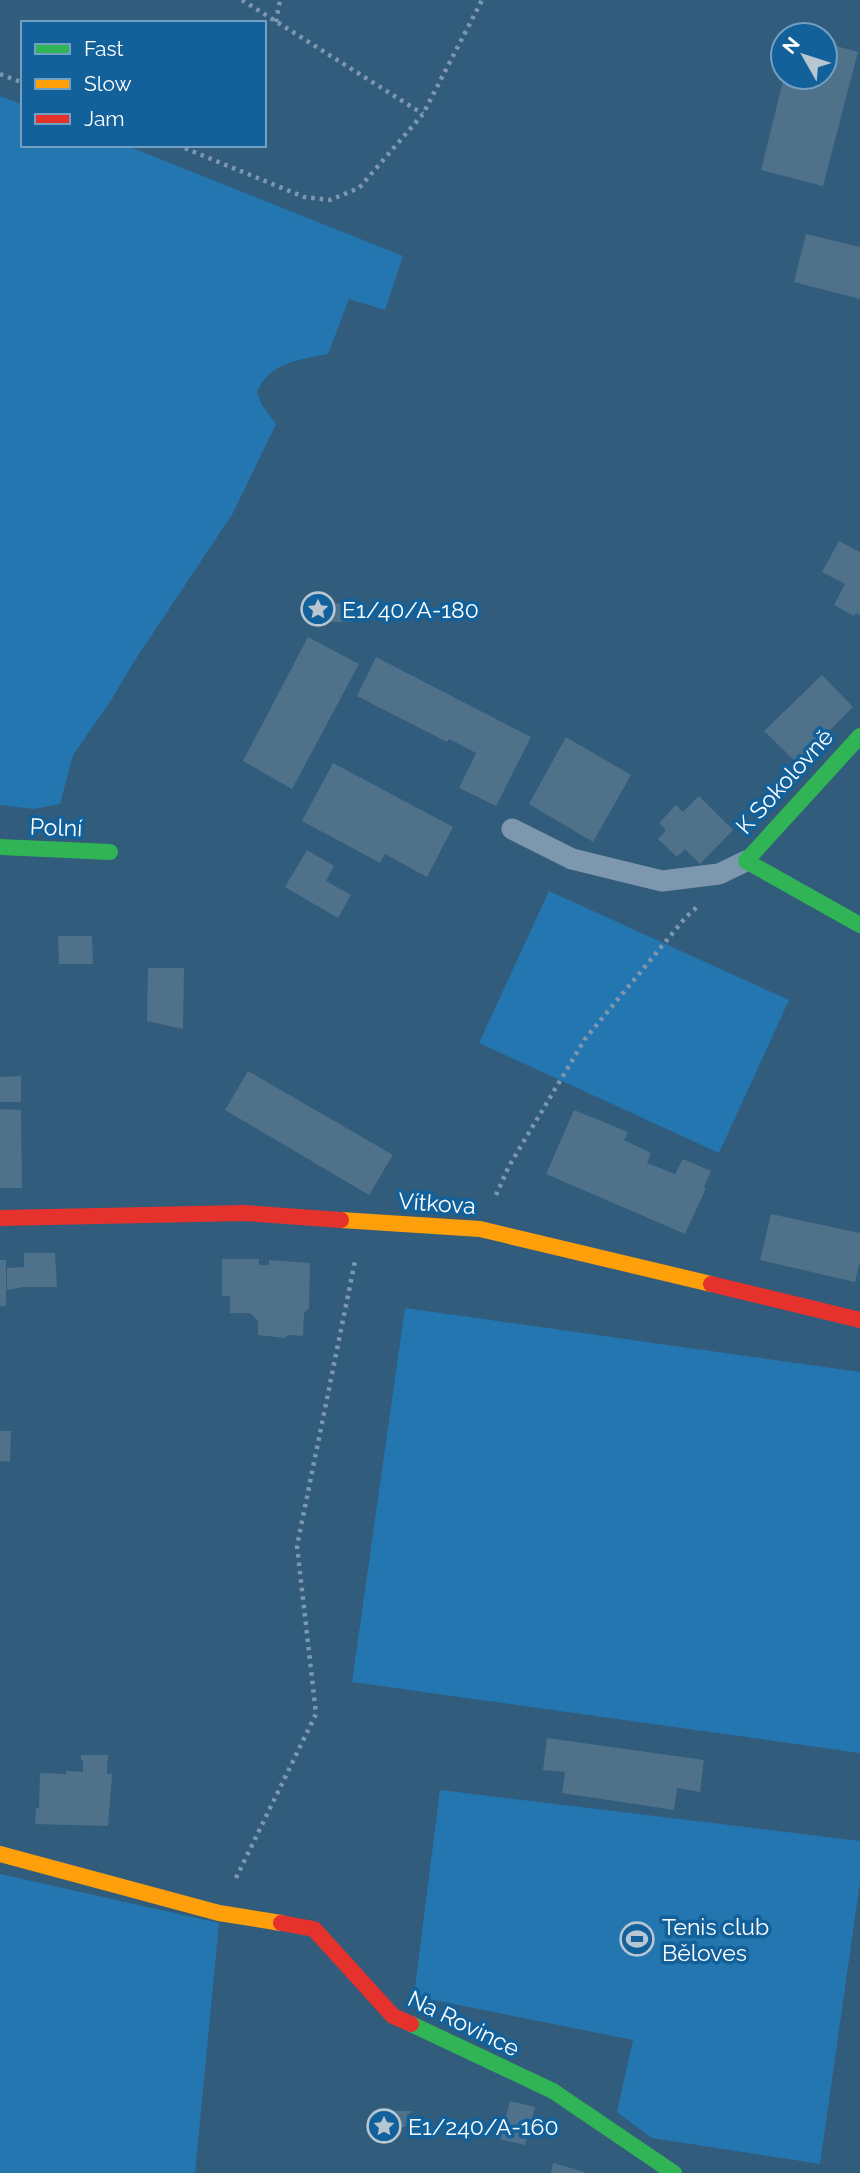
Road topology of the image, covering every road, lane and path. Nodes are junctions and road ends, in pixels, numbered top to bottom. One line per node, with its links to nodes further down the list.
1 (242, 0): 4 (path)
2 (279, 0): 4 (path)
3 (482, 0): 7 (path)
4 (276, 22): 7 (path)
5 (0, 74): 6 (path)
6 (21, 82)
7 (423, 114): 8 (path)
8 (182, 147)
9 (860, 736): 13 (street, K Sokolovně)
10 (512, 829): 13 (lane, K Sokolovně)
11 (0, 847): 12 (street, Polní)
12 (110, 852)
13 (746, 860): 15 (street, K Sokolovně)
14 (706, 898): 17 (path)
15 (860, 925)
16 (0, 1218): 17 (street, Vítkova)
17 (480, 1229): 19 (street, Vítkova)
18 (367, 1258): 21 (path)
19 (860, 1320)
20 (0, 1854): 21 (street, Na Rovince)
21 (219, 1913): 22 (street, Na Rovince)
22 (674, 2173)

